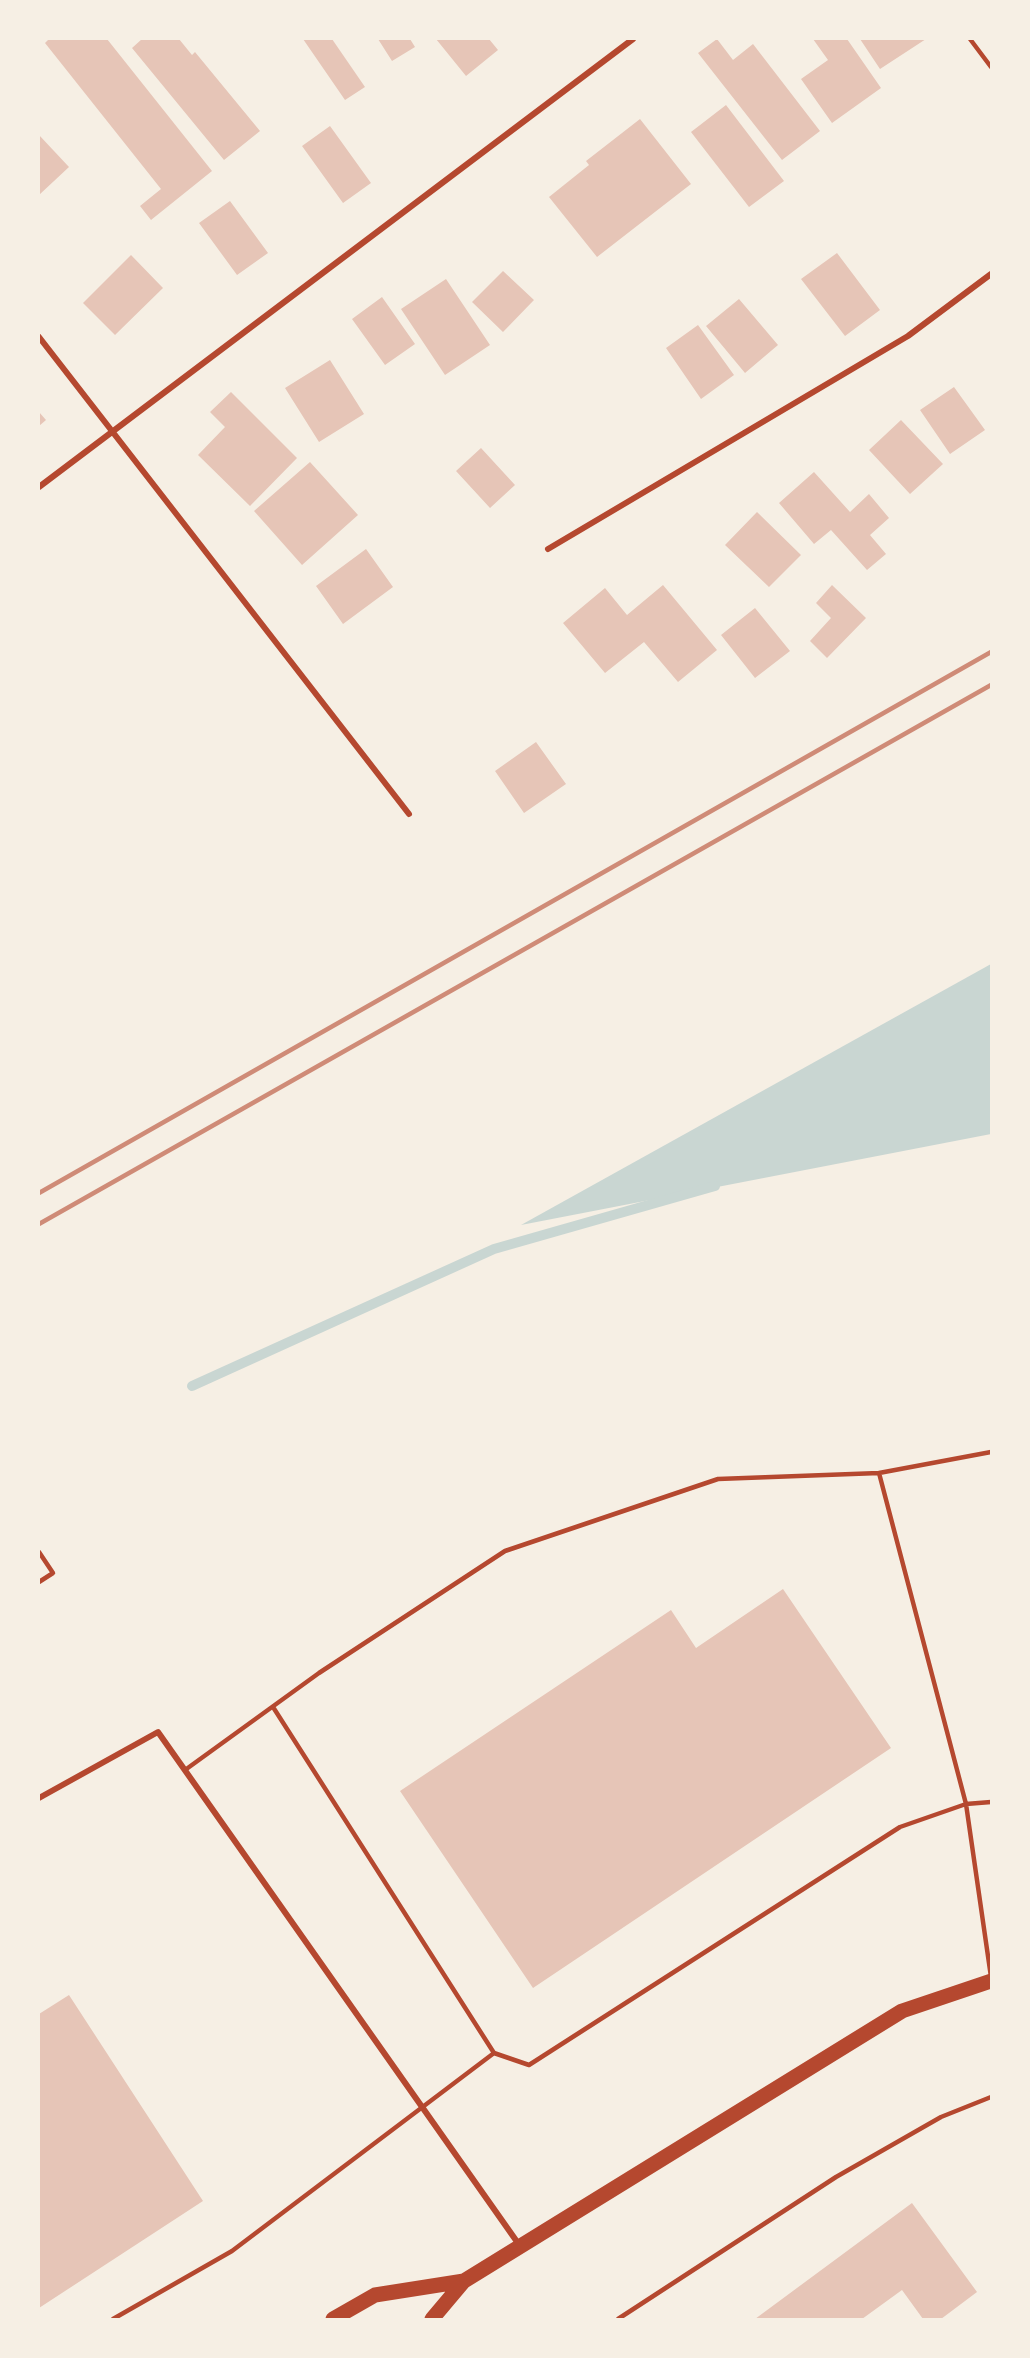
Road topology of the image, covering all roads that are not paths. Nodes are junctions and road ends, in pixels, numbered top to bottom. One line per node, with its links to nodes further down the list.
1 (633, 39): 6 (street)
2 (970, 39): 3 (lane)
3 (991, 67)
4 (991, 274): 8 (street)
5 (39, 337): 6 (street)
6 (111, 432): 7 (street); 9 (street)
7 (39, 487)
8 (548, 549)
9 (409, 814)
10 (991, 1452): 11 (lane)
11 (879, 1473): 14 (lane); 18 (lane)
12 (39, 1552): 13 (lane)
13 (39, 1582)
14 (273, 1707): 15 (lane); 20 (lane)
15 (185, 1770): 16 (street); 22 (street)
16 (39, 1798)
17 (991, 1802): 18 (lane)
18 (966, 1804): 19 (lane); 20 (lane)
19 (991, 1979): 23 (main road)
20 (494, 2053): 22 (lane)
21 (991, 2097): 28 (lane)
22 (423, 2107): 23 (street); 25 (lane)
23 (520, 2247): 24 (main road)
24 (464, 2281): 26 (main road); 27 (main road)
25 (113, 2319)
26 (333, 2319)
27 (432, 2319)
28 (618, 2319)

